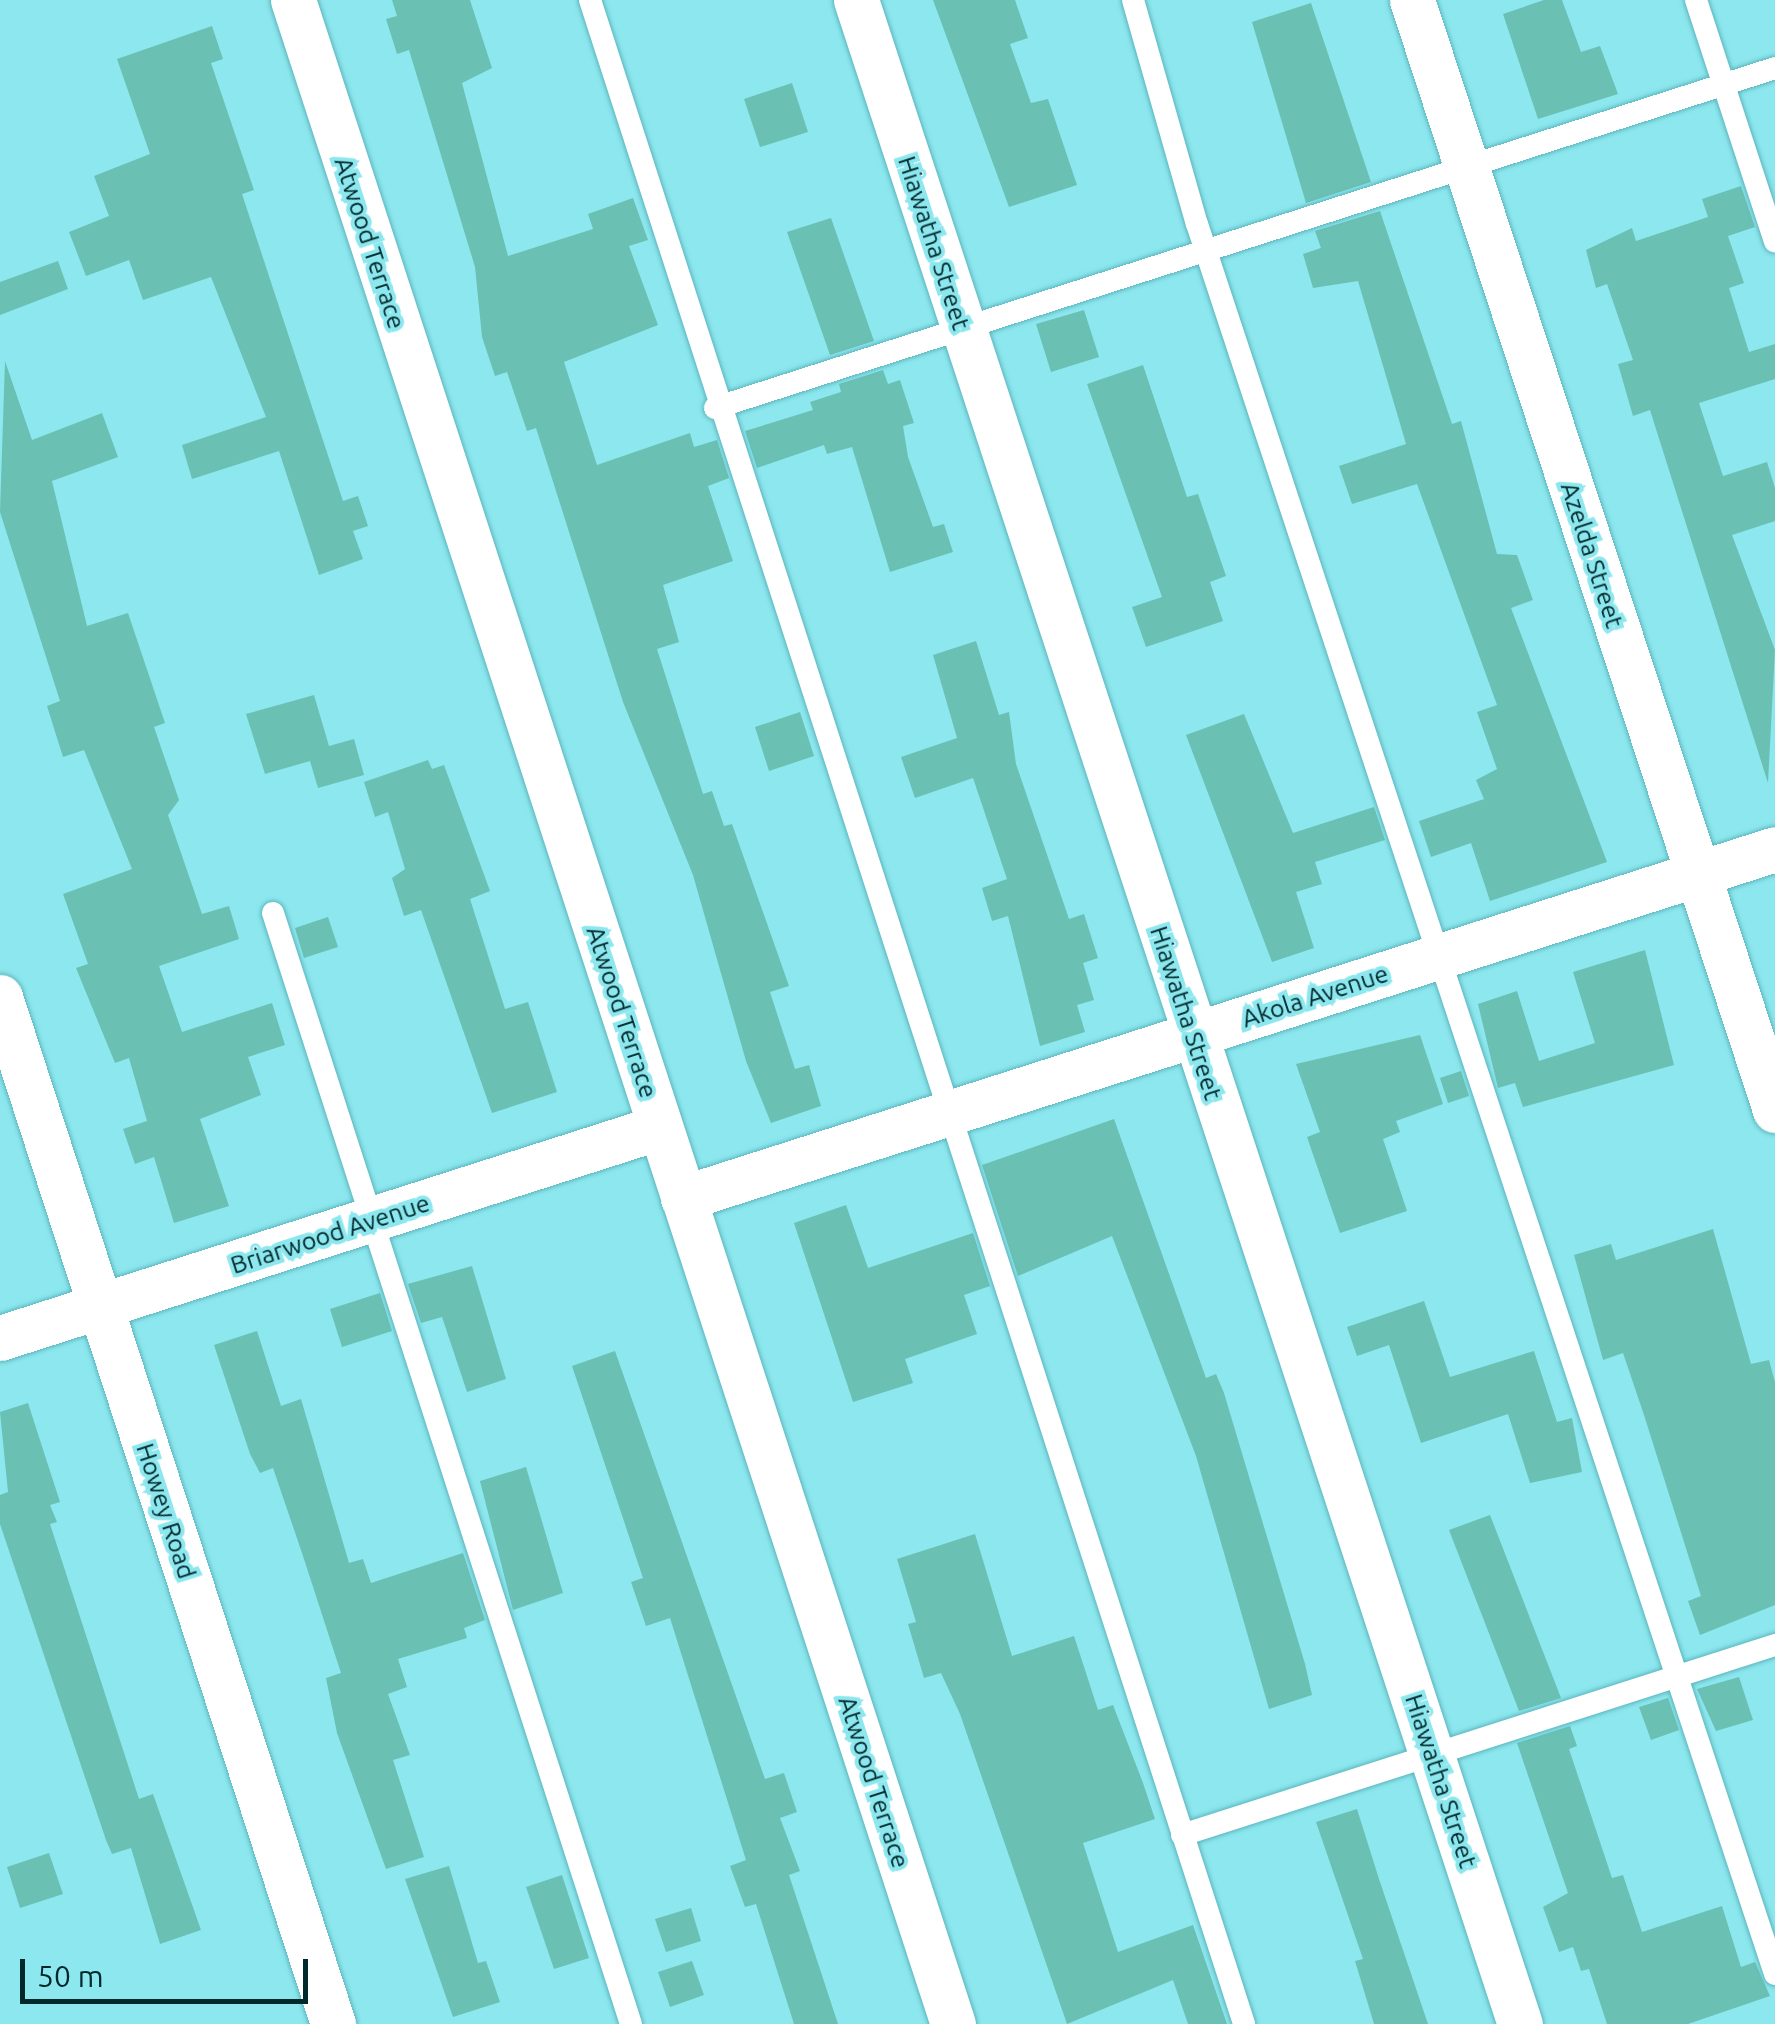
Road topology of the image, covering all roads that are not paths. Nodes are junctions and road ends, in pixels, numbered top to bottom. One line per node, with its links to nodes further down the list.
1 (293, 0): 22 (street, Atwood Terrace)
2 (590, 0): 13 (lane)
3 (856, 0): 12 (street, Hiawatha Street)
4 (1132, 0): 11 (lane)
5 (1412, 0): 9 (street, Azelda Street)
6 (1696, 0): 8 (lane)
7 (1775, 68): 8 (lane)
8 (1724, 85): 9 (lane); 10 (lane)
9 (1466, 164): 11 (lane); 15 (street, Azelda Street)
10 (1775, 242)
11 (1210, 249): 12 (lane); 17 (lane)
12 (961, 326): 13 (lane); 19 (street, Hiawatha Street)
13 (715, 408): 21 (lane)
14 (1775, 849): 15 (street, Akola Avenue)
15 (1697, 873): 17 (street, Akola Avenue); 20 (street, Azelda Street)
16 (273, 912): 24 (lane)
17 (1442, 956): 19 (street, Akola Avenue); 28 (lane)
18 (0, 997): 25 (street, Howey Road)
19 (1194, 1035): 21 (street, Akola Avenue); 29 (street, Hiawatha Street)
20 (1775, 1110)
21 (946, 1113): 23 (street, Akola Avenue); 30 (lane)
22 (660, 1127): 23 (street, Atwood Terrace); 24 (street, Briarwood Avenue)
23 (684, 1198): 34 (street, Atwood Terrace)
24 (376, 1219): 25 (street, Briarwood Avenue); 33 (lane)
25 (100, 1310): 26 (street, Briarwood Avenue); 32 (street, Howey Road)
26 (0, 1338)
27 (1775, 1645): 28 (lane)
28 (1678, 1676): 29 (lane); 31 (lane)
29 (1432, 1751): 30 (lane); 36 (street, Hiawatha Street)
30 (1182, 1835): 35 (lane)
31 (1775, 1974)
32 (333, 2024)
33 (631, 2024)
34 (953, 2024)
35 (1244, 2024)
36 (1520, 2024)

